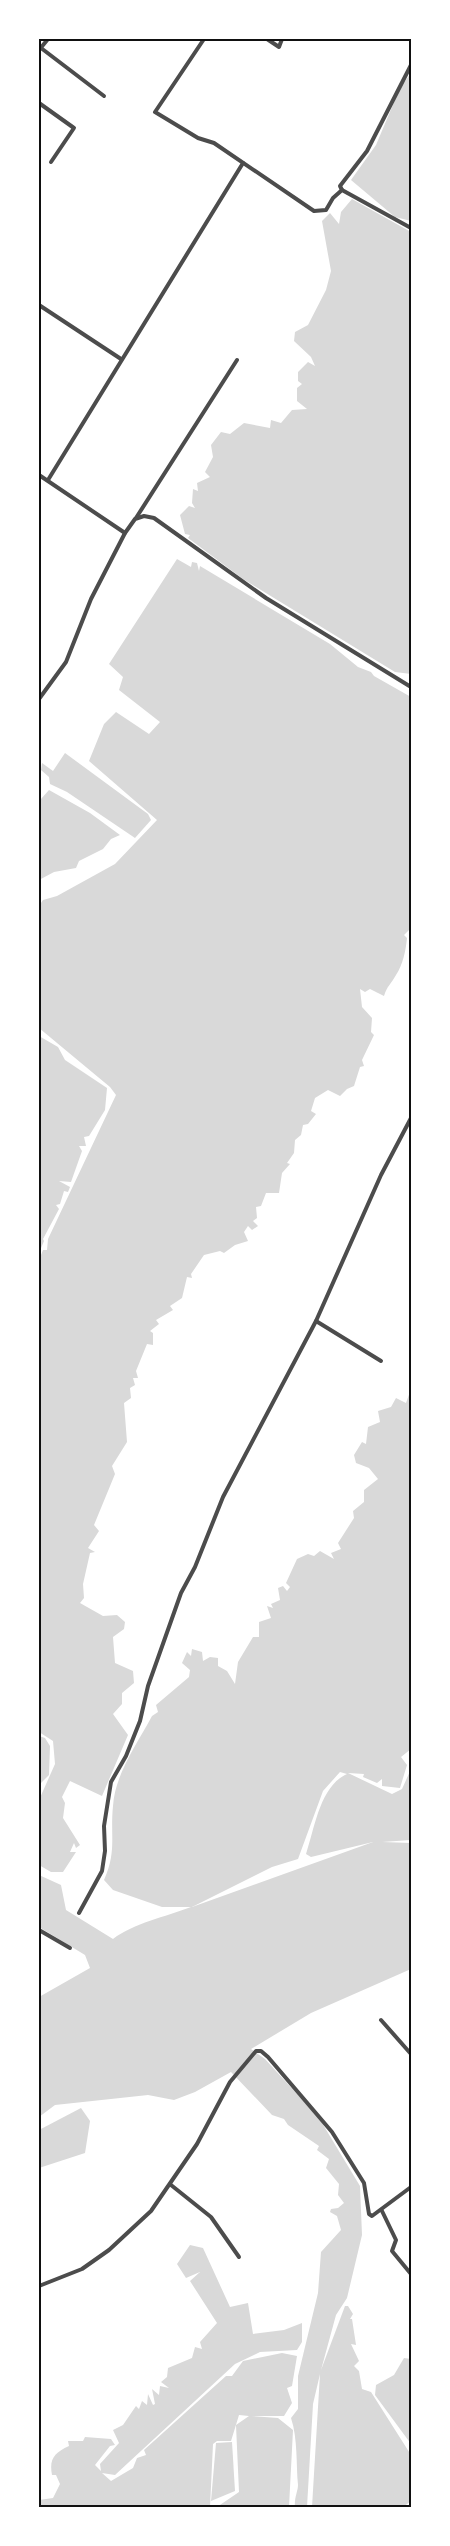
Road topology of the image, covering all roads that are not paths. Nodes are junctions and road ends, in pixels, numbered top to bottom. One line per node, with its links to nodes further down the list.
1 (48, 39): 5 (street)
2 (204, 39): 10 (street)
3 (267, 39): 4 (street)
4 (282, 39)
5 (40, 49): 7 (street)
6 (411, 64): 11 (street)
7 (104, 96)
8 (39, 103): 9 (street)
9 (51, 162)
10 (243, 164): 11 (street); 14 (street)
11 (342, 190): 12 (street)
12 (411, 228)
13 (39, 305): 14 (street)
14 (121, 359): 17 (street)
15 (237, 360): 18 (street)
16 (39, 475): 17 (street)
17 (48, 480): 19 (street)
18 (135, 519): 19 (street); 20 (street)
19 (125, 533): 21 (street)
20 (411, 687)
21 (39, 699)
22 (411, 1118): 23 (street)
23 (316, 1321): 24 (street); 25 (street)
24 (381, 1361)
25 (80, 1913)
26 (39, 1930): 27 (street)
27 (70, 1948)
28 (381, 2020): 29 (street)
29 (411, 2054)
30 (171, 2185): 32 (street); 33 (street); 35 (street)
31 (411, 2187): 32 (street)
32 (382, 2211): 34 (street)
33 (239, 2257)
34 (411, 2274)
35 (39, 2286)

